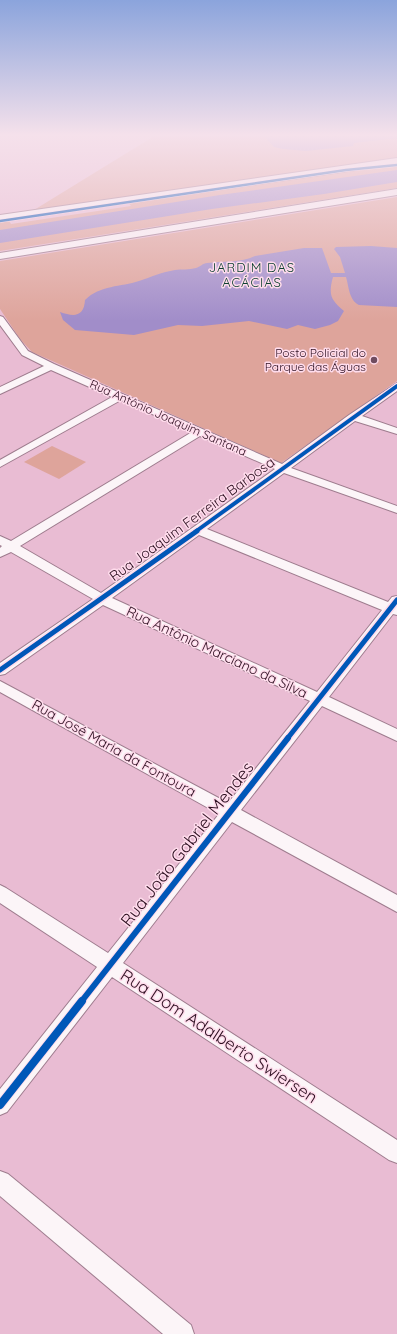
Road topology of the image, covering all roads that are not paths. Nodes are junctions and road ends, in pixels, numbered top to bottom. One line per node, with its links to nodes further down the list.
1 (142, 197): 3 (main road)
2 (364, 197): 4 (main road)
3 (0, 218)
4 (0, 256)
5 (0, 319): 6 (street, Rua Antônio Joaquim Santana)
6 (51, 366): 8 (street); 9 (street, Rua Antônio Joaquim Santana)
7 (397, 386): 10 (street, Rua Joaquim Ferreira Barbosa)
8 (0, 392)
9 (121, 396): 12 (street, Rua Antônio Joaquim Santana); 13 (street)
10 (353, 417): 11 (street); 14 (street, Rua Joaquim Ferreira Barbosa)
11 (397, 431)
12 (199, 432): 14 (street, Rua Antônio Joaquim Santana); 18 (street)
13 (0, 464)
14 (282, 468): 15 (street, Rua Antônio Joaquim Santana); 16 (street, Rua Joaquim Ferreira Barbosa)
15 (397, 510)
16 (198, 530): 20 (street, Rua Joaquim Ferreira Barbosa); 21 (street)
17 (0, 540): 18 (street, Rua Antônio Marciano da Silva)
18 (12, 546): 19 (street); 20 (street, Rua Antônio Marciano da Silva)
19 (0, 553)
20 (102, 599): 22 (street, Rua Joaquim Ferreira Barbosa); 24 (street, Rua Antônio Marciano da Silva)
21 (395, 606): 24 (street, Rua João Gabriel Mendes)
22 (0, 670)
23 (0, 686): 26 (street, Rua José Maria da Fontoura)
24 (319, 699): 25 (street, Rua Antônio Marciano da Silva); 26 (street, Rua João Gabriel Mendes)
25 (397, 735)
26 (230, 812): 28 (street, Rua José Maria da Fontoura); 29 (street, Rua João Gabriel Mendes)
27 (0, 893): 29 (street, Rua Dom Adalberto Swiersen)
28 (397, 904)
29 (110, 965): 30 (street, Rua João Gabriel Mendes); 31 (street, Rua Dom Adalberto Swiersen)
30 (0, 1105)
31 (397, 1152)
32 (0, 1182): 33 (street)
33 (182, 1334)

